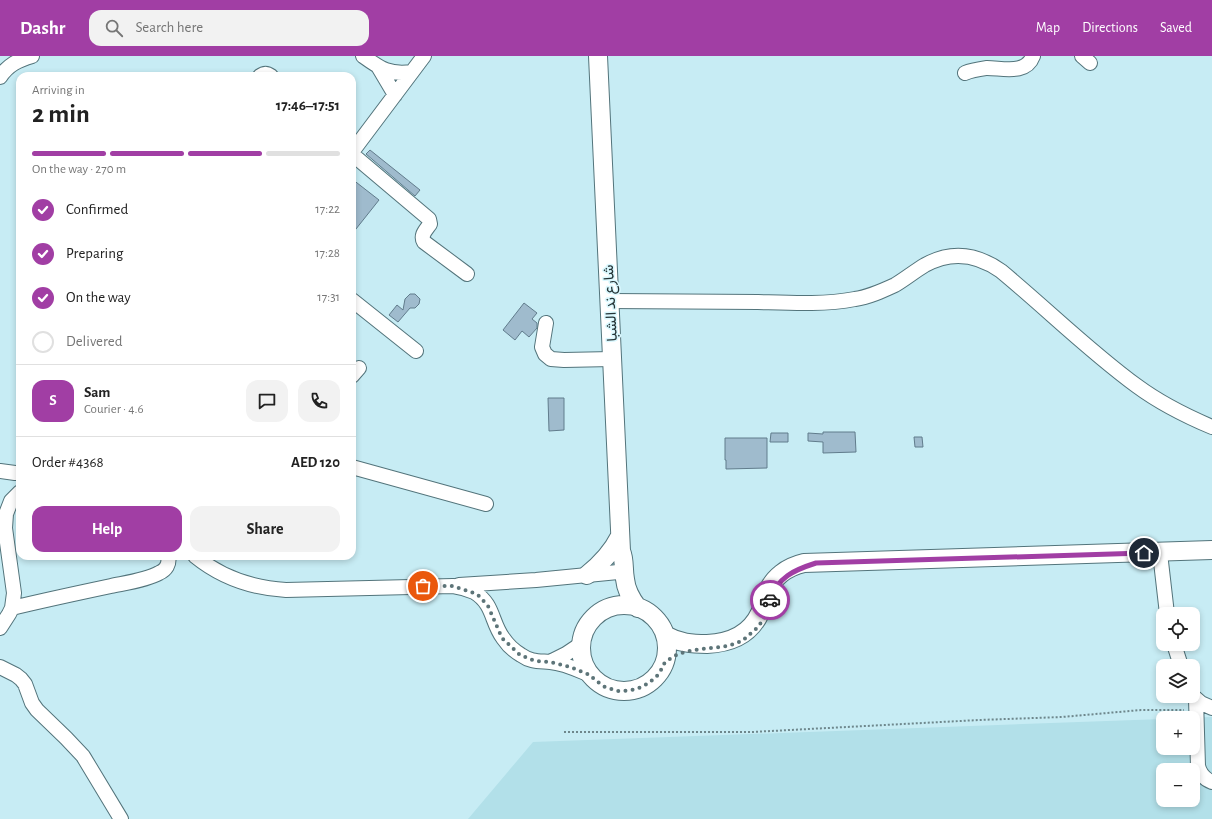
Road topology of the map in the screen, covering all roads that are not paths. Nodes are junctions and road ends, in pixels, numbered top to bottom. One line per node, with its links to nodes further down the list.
1 (32, 56): 9 (street)
2 (363, 56): 6 (street)
3 (424, 56): 7 (street)
4 (598, 56): 14 (main road, شارع ند الشبا)
5 (1033, 56): 8 (street)
6 (379, 68): 7 (street); 10 (street)
7 (412, 72): 10 (street)
8 (965, 73)
9 (0, 77)
10 (395, 95): 11 (street)
11 (356, 148)
12 (356, 156): 13 (street)
13 (467, 274)
14 (610, 301): 18 (main road, شارع ند الشبا); 19 (street)
15 (356, 303): 17 (street)
16 (546, 323): 18 (street)
17 (416, 351)
18 (612, 359): 25 (main road, شارع ند الشبا)
19 (1212, 427)
20 (356, 468): 24 (street)
21 (0, 471): 22 (street)
22 (16, 474)
23 (16, 496): 35 (street)
24 (486, 504)
25 (620, 544): 31 (main road, شارع ند الشبا); 32 (main road); 37 (main road, شارع ند الشبا)
26 (1212, 550): 27 (main road)
27 (1160, 553): 30 (main road); 34 (street)
28 (169, 560): 35 (street)
29 (200, 560): 33 (street)
30 (816, 563): 39 (main road); 42 (main road)
31 (618, 572): 32 (street); 36 (main road, شارع ند الشبا)
32 (587, 576): 33 (street)
33 (453, 586): 41 (street)
34 (1166, 607)
35 (12, 608): 38 (street)
36 (608, 608): 37 (main road); 40 (main road)
37 (638, 608): 39 (main road)
38 (0, 628)
39 (666, 635): 42 (main road)
40 (581, 644): 41 (street); 44 (main road)
41 (550, 662): 44 (street)
42 (665, 662): 44 (main road)
43 (0, 667): 49 (street)
44 (590, 675)
45 (1195, 703): 48 (street)
46 (1200, 703): 47 (street)
47 (1212, 708)
48 (1212, 782)
49 (121, 819)

